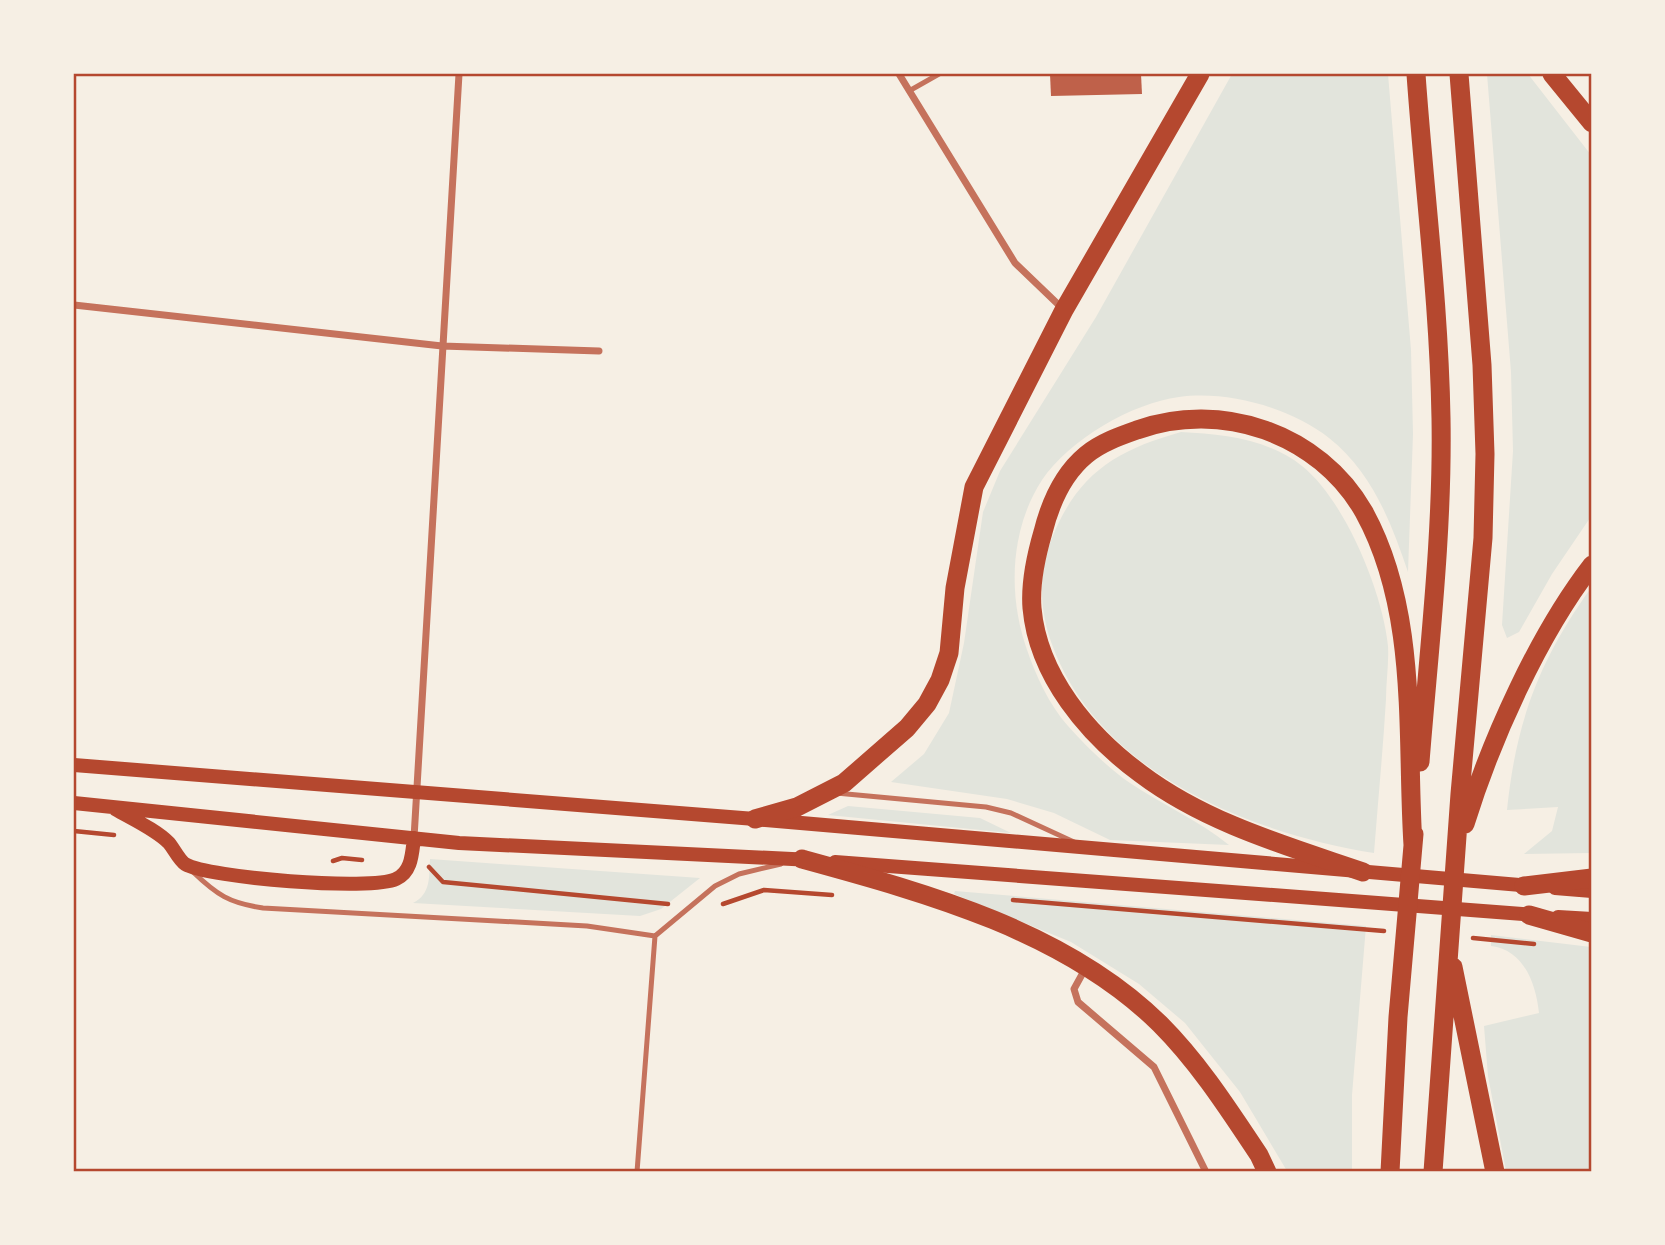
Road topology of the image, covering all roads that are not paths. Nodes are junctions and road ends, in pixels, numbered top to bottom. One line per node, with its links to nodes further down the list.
1 (459, 74): 12 (street)
2 (899, 74): 8 (street)
3 (939, 74): 8 (lane)
4 (1200, 74): 11 (highway)
5 (1416, 74): 16 (highway)
6 (1459, 74): 19 (highway)
7 (1552, 74): 9 (highway)
8 (909, 92): 11 (street)
9 (1591, 123)
10 (74, 305): 12 (street)
11 (1064, 310): 17 (highway)
12 (442, 345): 13 (street); 18 (street)
13 (599, 351)
14 (1591, 565): 19 (highway)
15 (74, 765): 18 (main road)
16 (1414, 790): 27 (highway); 40 (highway)
17 (829, 793): 22 (highway); 24 (lane)
18 (418, 794): 22 (main road); 23 (street)
19 (1467, 795): 35 (highway)
20 (74, 803): 21 (main road)
21 (110, 806): 23 (main road); 26 (main road)
22 (755, 819): 24 (main road)
23 (414, 838): 25 (main road); 26 (main road)
24 (1093, 850): 27 (main road)
25 (802, 859): 31 (main road); 34 (lane); 36 (highway)
26 (185, 864): 34 (lane)
27 (1363, 872): 29 (main road)
28 (1591, 878): 29 (highway)
29 (1524, 886): 30 (main road)
30 (1591, 891)
31 (1529, 915): 32 (main road); 33 (highway)
32 (1591, 919)
33 (1591, 933)
34 (655, 936): 37 (lane)
35 (1448, 944): 41 (highway); 42 (highway)
36 (1085, 969): 38 (street); 39 (highway)
37 (637, 1171)
38 (1206, 1171)
39 (1267, 1171)
40 (1390, 1171)
41 (1433, 1171)
42 (1495, 1171)

